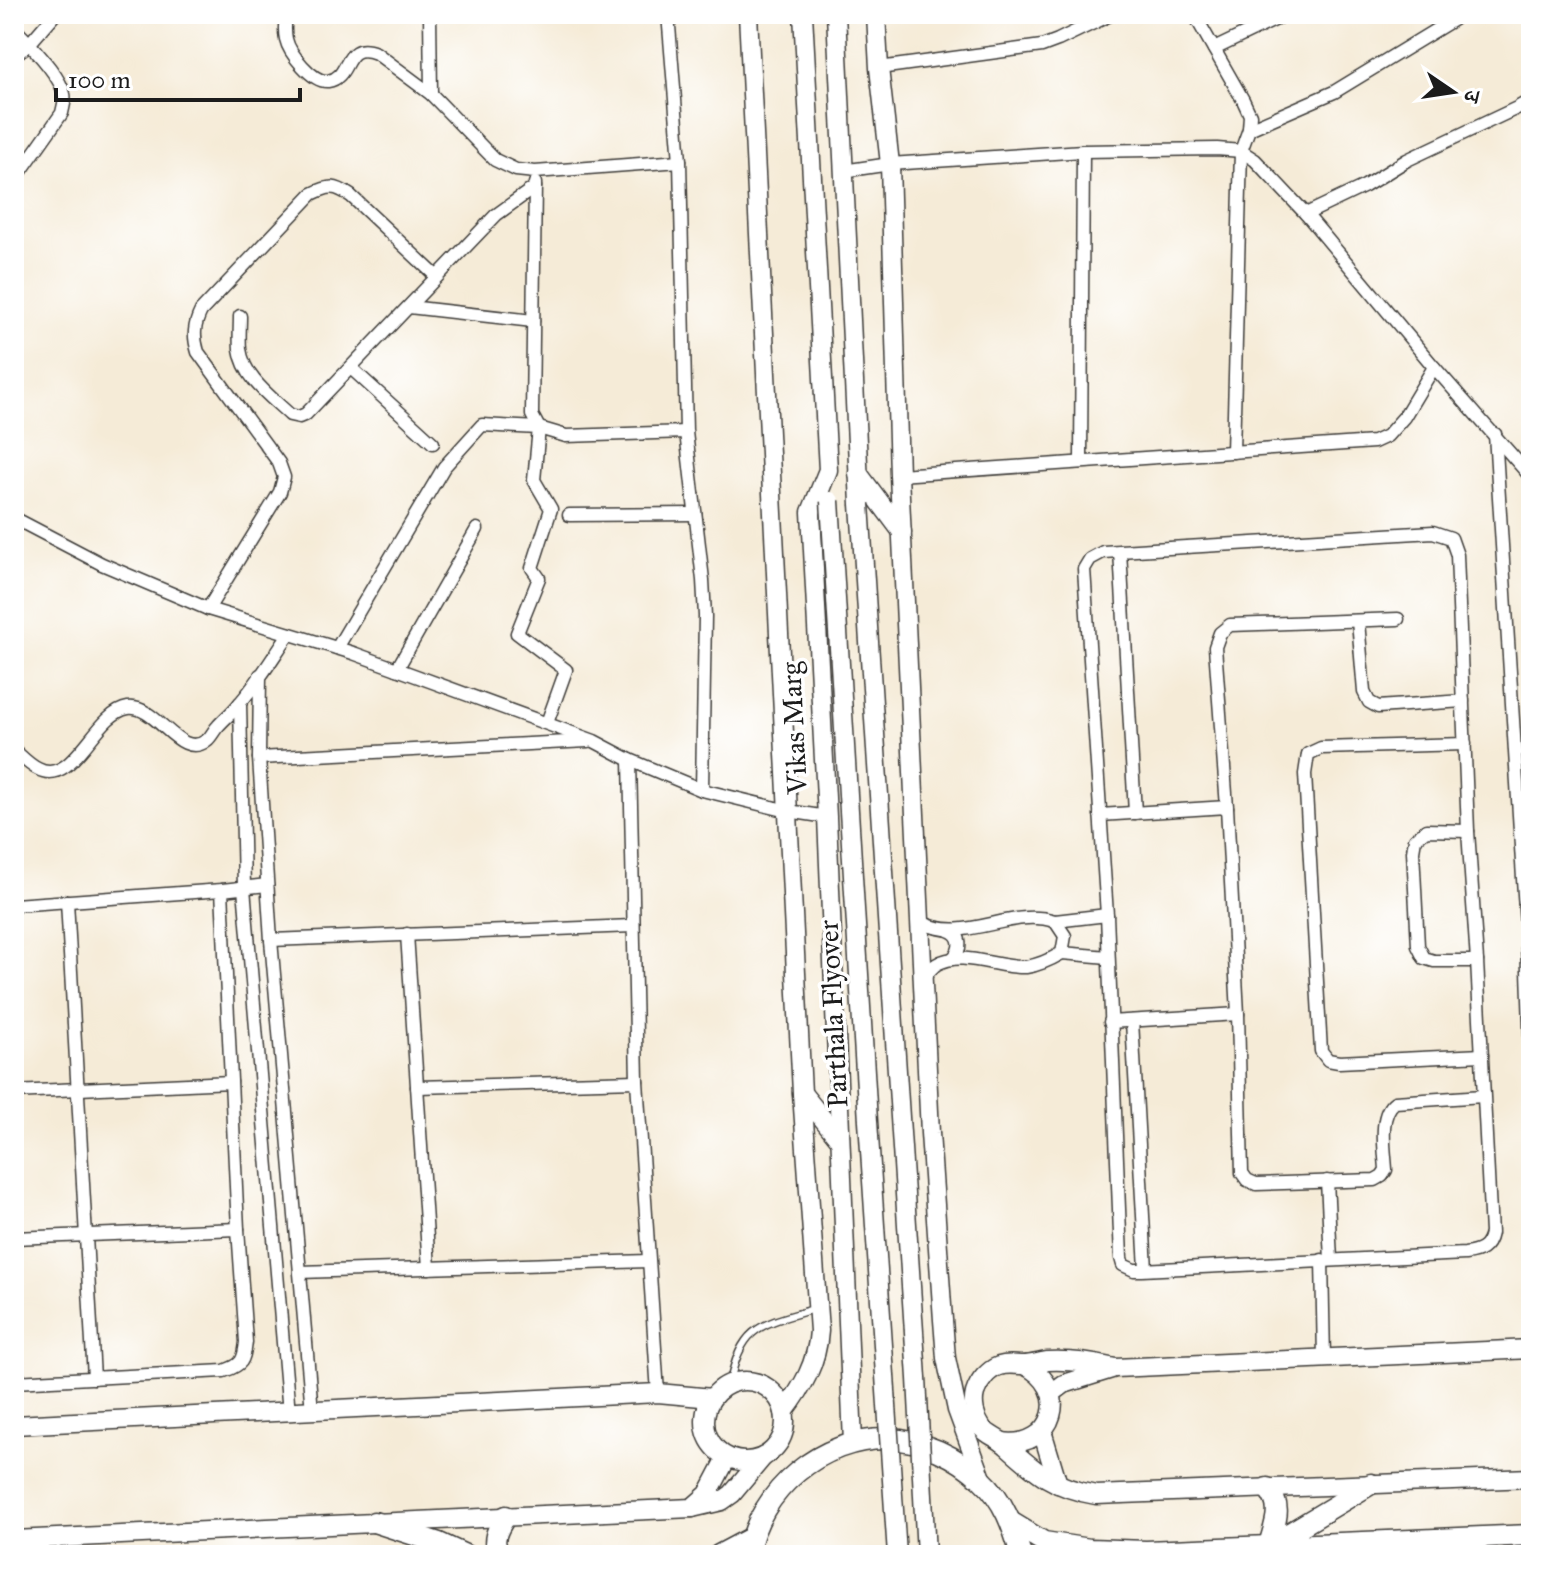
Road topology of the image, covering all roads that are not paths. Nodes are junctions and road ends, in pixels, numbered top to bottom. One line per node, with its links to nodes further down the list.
1 (55, 14): 14 (street)
2 (286, 14): 18 (street)
3 (430, 14): 18 (street)
4 (668, 14): 23 (street)
5 (748, 14): 69 (street)
6 (803, 14): 42 (street, Vikas Marg)
7 (836, 14): 25 (street)
8 (876, 14): 17 (street)
9 (1112, 14): 17 (street)
10 (1194, 14): 15 (street)
11 (1287, 14): 15 (street)
12 (1454, 19): 20 (street)
13 (14, 28): 14 (street)
14 (30, 43): 16 (street); 27 (street)
15 (1214, 49): 20 (street)
16 (14, 56)
17 (879, 68): 24 (street)
18 (431, 94): 26 (street)
19 (1531, 100): 29 (street)
20 (1249, 129): 22 (street)
21 (1083, 151): 22 (street); 24 (street); 41 (street)
22 (1241, 151): 29 (street); 40 (street)
23 (680, 161): 26 (street); 37 (street)
24 (890, 164): 25 (street); 44 (street)
25 (843, 171): 43 (street)
26 (535, 172): 28 (street)
27 (14, 181)
28 (535, 187): 30 (street); 33 (street)
29 (1306, 214): 34 (street)
30 (436, 276): 31 (street); 52 (street)
31 (409, 307): 33 (street); 35 (street)
32 (240, 316): 35 (street)
33 (533, 321): 36 (street)
34 (1434, 367): 38 (street); 40 (street)
35 (351, 368): 39 (street)
36 (539, 428): 37 (street); 56 (street); 61 (street)
37 (686, 432): 46 (street)
38 (1495, 434): 45 (street); 74 (street)
39 (433, 443)
40 (1233, 452): 41 (street)
41 (1081, 462): 44 (street)
42 (828, 470): 72 (street, Vikas Marg); 156 (street, Parthala Flyover, bridge)
43 (858, 472): 50 (street); 157 (street, Parthala Flyover, bridge)
44 (899, 475): 50 (street)
45 (1531, 477)
46 (695, 514): 47 (street); 67 (street)
47 (569, 515)
48 (14, 518): 52 (street)
49 (477, 529): 57 (street)
50 (902, 532): 83 (street)
51 (1120, 551): 59 (street); 70 (street); 71 (street)
52 (208, 609): 55 (street)
53 (1398, 619): 54 (street)
54 (1358, 621): 59 (street); 68 (street)
55 (289, 634): 56 (street); 58 (street)
56 (337, 648): 57 (street)
57 (397, 669): 61 (street)
58 (260, 675): 60 (street); 65 (street)
59 (1463, 701): 63 (street)
60 (240, 703): 64 (street); 76 (street)
61 (547, 723): 62 (street)
62 (594, 741): 65 (street); 66 (street)
63 (1465, 744): 73 (street); 95 (street)
64 (14, 750)
65 (259, 758): 75 (street)
66 (630, 760): 67 (street); 82 (street)
67 (702, 790): 69 (street)
68 (1227, 807): 70 (street); 92 (street)
69 (788, 811): 72 (street); 102 (street)
70 (1135, 813): 71 (street)
71 (1100, 815): 80 (street)
72 (827, 817): 104 (street, Vikas Marg)
73 (1468, 831): 90 (street); 90 (street)
74 (1526, 881): 86 (street)
75 (267, 885): 76 (street); 85 (street)
76 (244, 888): 77 (street); 131 (street)
77 (222, 890): 78 (street); 98 (street)
78 (67, 901): 79 (street); 100 (street)
79 (14, 905)
80 (1107, 915): 81 (street); 88 (street)
81 (1055, 921): 83 (street); 87 (street)
82 (633, 926): 84 (street); 97 (street)
83 (935, 927): 89 (street); 89 (street); 91 (street)
84 (407, 934): 85 (street); 99 (street)
85 (271, 940): 115 (street)
86 (1529, 943): 96 (street)
87 (1062, 953): 88 (street); 89 (street)
88 (1108, 957): 94 (street)
89 (946, 961): 91 (street)
90 (1477, 961): 95 (street)
91 (923, 978): 120 (street)
92 (1238, 1014): 93 (street); 107 (street)
93 (1132, 1021): 94 (street); 114 (street)
94 (1110, 1022): 114 (street)
95 (1482, 1055): 103 (street)
96 (1531, 1056)
97 (637, 1081): 99 (street); 112 (street)
98 (231, 1082): 100 (street); 108 (street)
99 (417, 1087): 113 (street)
100 (78, 1089): 101 (street); 109 (street)
101 (14, 1092)
102 (802, 1093): 104 (street); 106 (street)
103 (1483, 1096): 107 (street); 111 (street)
104 (839, 1139): 105 (street, Vikas Marg)
105 (841, 1178): 106 (street); 135 (street, Vikas Marg)
106 (808, 1179): 116 (street)
107 (1327, 1181): 111 (street)
108 (238, 1229): 109 (street); 122 (street)
109 (86, 1235): 110 (street); 122 (street)
110 (14, 1238)
111 (1326, 1260): 114 (street); 118 (street)
112 (648, 1261): 113 (street); 126 (street)
113 (429, 1268): 115 (street)
114 (1146, 1269)
115 (300, 1272): 129 (street)
116 (817, 1308): 124 (lane); 130 (street)
117 (1531, 1349): 118 (street)
118 (1324, 1359): 121 (street)
119 (1024, 1365): 121 (street); 125 (street); 127 (street)
120 (948, 1368): 125 (street); 138 (street)
121 (1115, 1368): 127 (street)
122 (94, 1378): 123 (street)
123 (14, 1382)
124 (730, 1384): 128 (street); 130 (street)
125 (977, 1387): 134 (street)
126 (658, 1393): 128 (street); 129 (street)
127 (1052, 1393): 133 (street)
128 (712, 1398): 137 (street)
129 (312, 1411): 131 (street)
130 (784, 1412): 136 (street)
131 (289, 1413): 132 (street)
132 (14, 1425)
133 (1042, 1431): 134 (street); 141 (street)
134 (997, 1439): 138 (street); 141 (street)
135 (853, 1443): 140 (main road); 151 (main road)
136 (763, 1457): 137 (street); 144 (street)
137 (727, 1458): 144 (street)
138 (974, 1461): 140 (street)
139 (1531, 1478): 142 (street)
140 (983, 1481): 147 (main road)
141 (1058, 1484): 143 (street)
142 (1371, 1484): 143 (street); 150 (main road)
143 (1267, 1488): 150 (main road)
144 (692, 1508): 145 (street)
145 (506, 1516): 146 (street); 154 (main road)
146 (374, 1522): 149 (street); 153 (main road)
147 (1011, 1522): 150 (main road); 158 (main road)
148 (1531, 1535): 152 (main road)
149 (14, 1540)
150 (1269, 1545): 152 (main road)
151 (750, 1546): 155 (main road)
152 (1446, 1547)
153 (465, 1555)
154 (501, 1555)
155 (719, 1555)
156 (897, 1555)
157 (926, 1555)
158 (1021, 1555)

